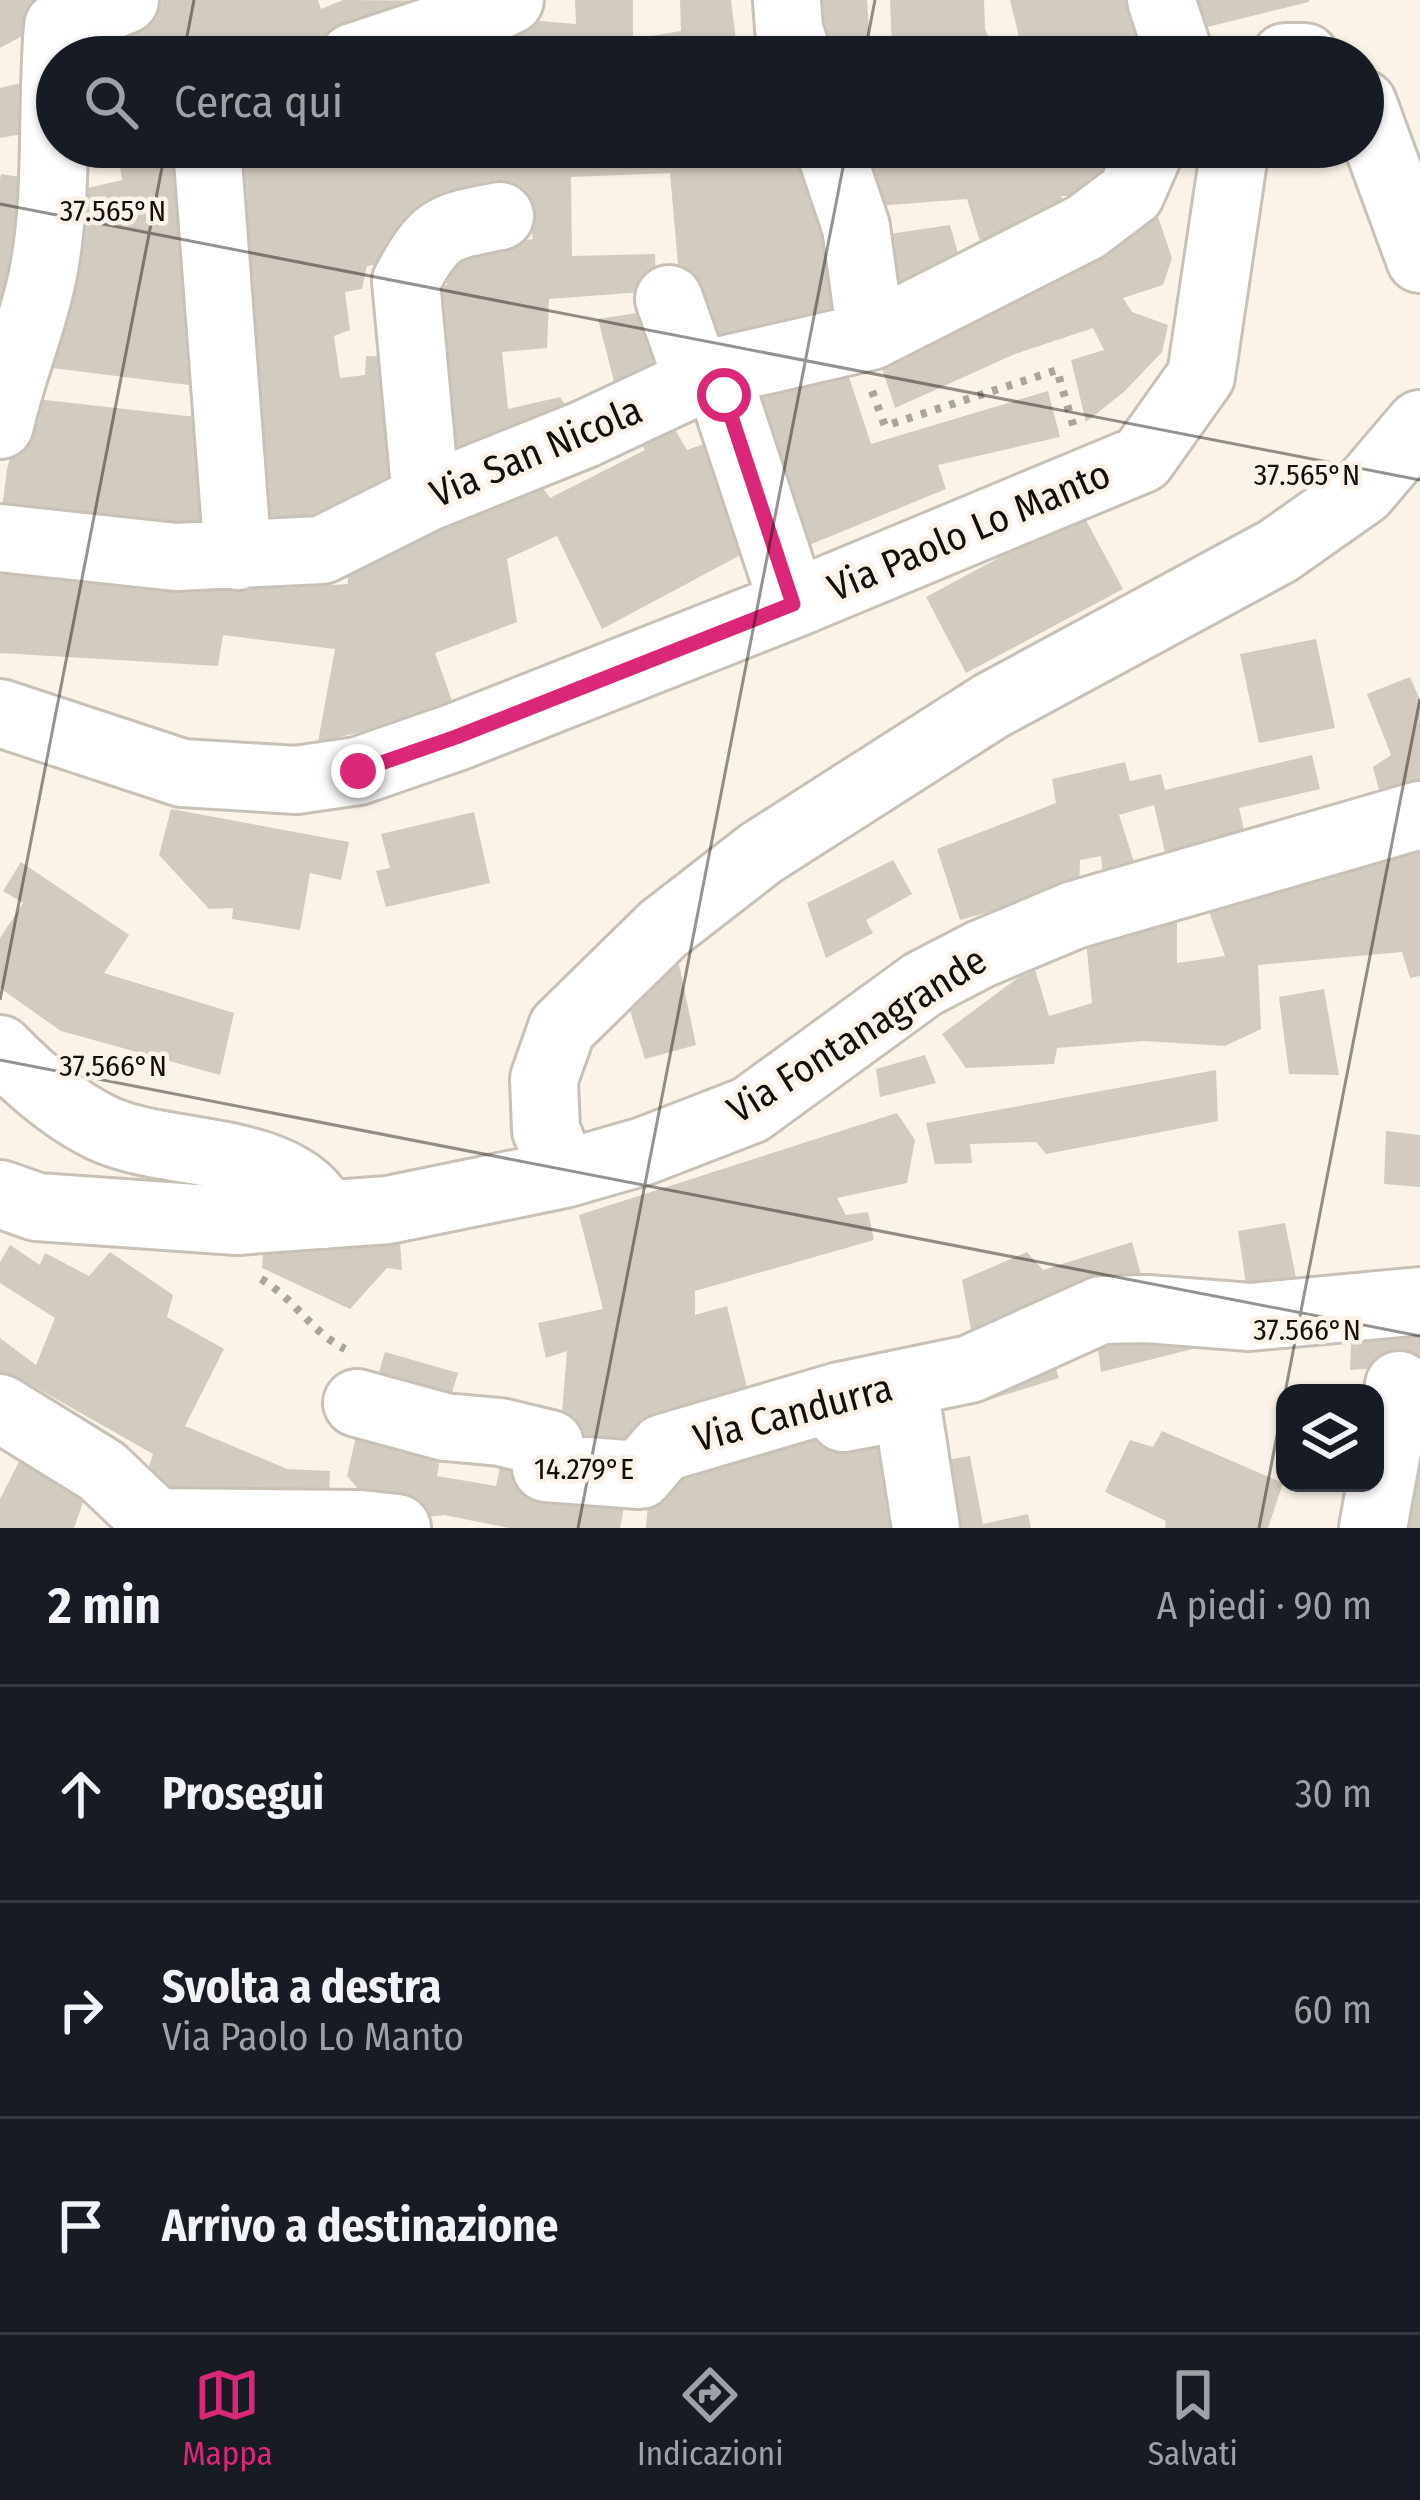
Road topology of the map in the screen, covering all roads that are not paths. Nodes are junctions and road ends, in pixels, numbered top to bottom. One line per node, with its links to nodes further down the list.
1 (125, 0): 5 (street)
2 (510, 0): 6 (street)
3 (787, 0): 7 (street)
4 (1161, 0): 8 (street)
5 (53, 36)
6 (417, 36)
7 (791, 36)
8 (1173, 36)
9 (1384, 161): 16 (street)
10 (54, 168): 21 (street)
11 (209, 168): 24 (street)
12 (836, 168): 18 (street)
13 (1142, 168): 18 (street, Via San Nicola)
14 (1232, 168): 25 (street, Via Paolo Lo Manto)
15 (500, 216): 22 (street)
16 (1420, 259)
17 (669, 298): 19 (street)
18 (862, 338): 19 (street, Via San Nicola)
19 (711, 388): 22 (street, Via San Nicola); 25 (street)
20 (1420, 424): 29 (street)
21 (0, 425)
22 (426, 498): 24 (street, Via San Nicola)
23 (0, 538): 24 (street, Via San Nicola)
24 (238, 556)
25 (793, 604): 26 (street, Via Paolo Lo Manto)
26 (0, 713)
27 (1420, 815): 29 (street, Via Fontanagrande)
28 (0, 1049): 31 (street)
29 (564, 1174): 31 (street, Via Fontanagrande)
30 (0, 1194): 31 (street, Via Fontanagrande)
31 (325, 1215)
32 (1420, 1301): 34 (street, Via Candurra)
33 (1399, 1384): 40 (street)
34 (840, 1396): 35 (street, Via Candurra); 39 (street)
35 (358, 1403)
36 (0, 1408): 37 (street)
37 (159, 1525): 38 (street)
38 (397, 1528)
39 (926, 1528)
40 (1373, 1528)

